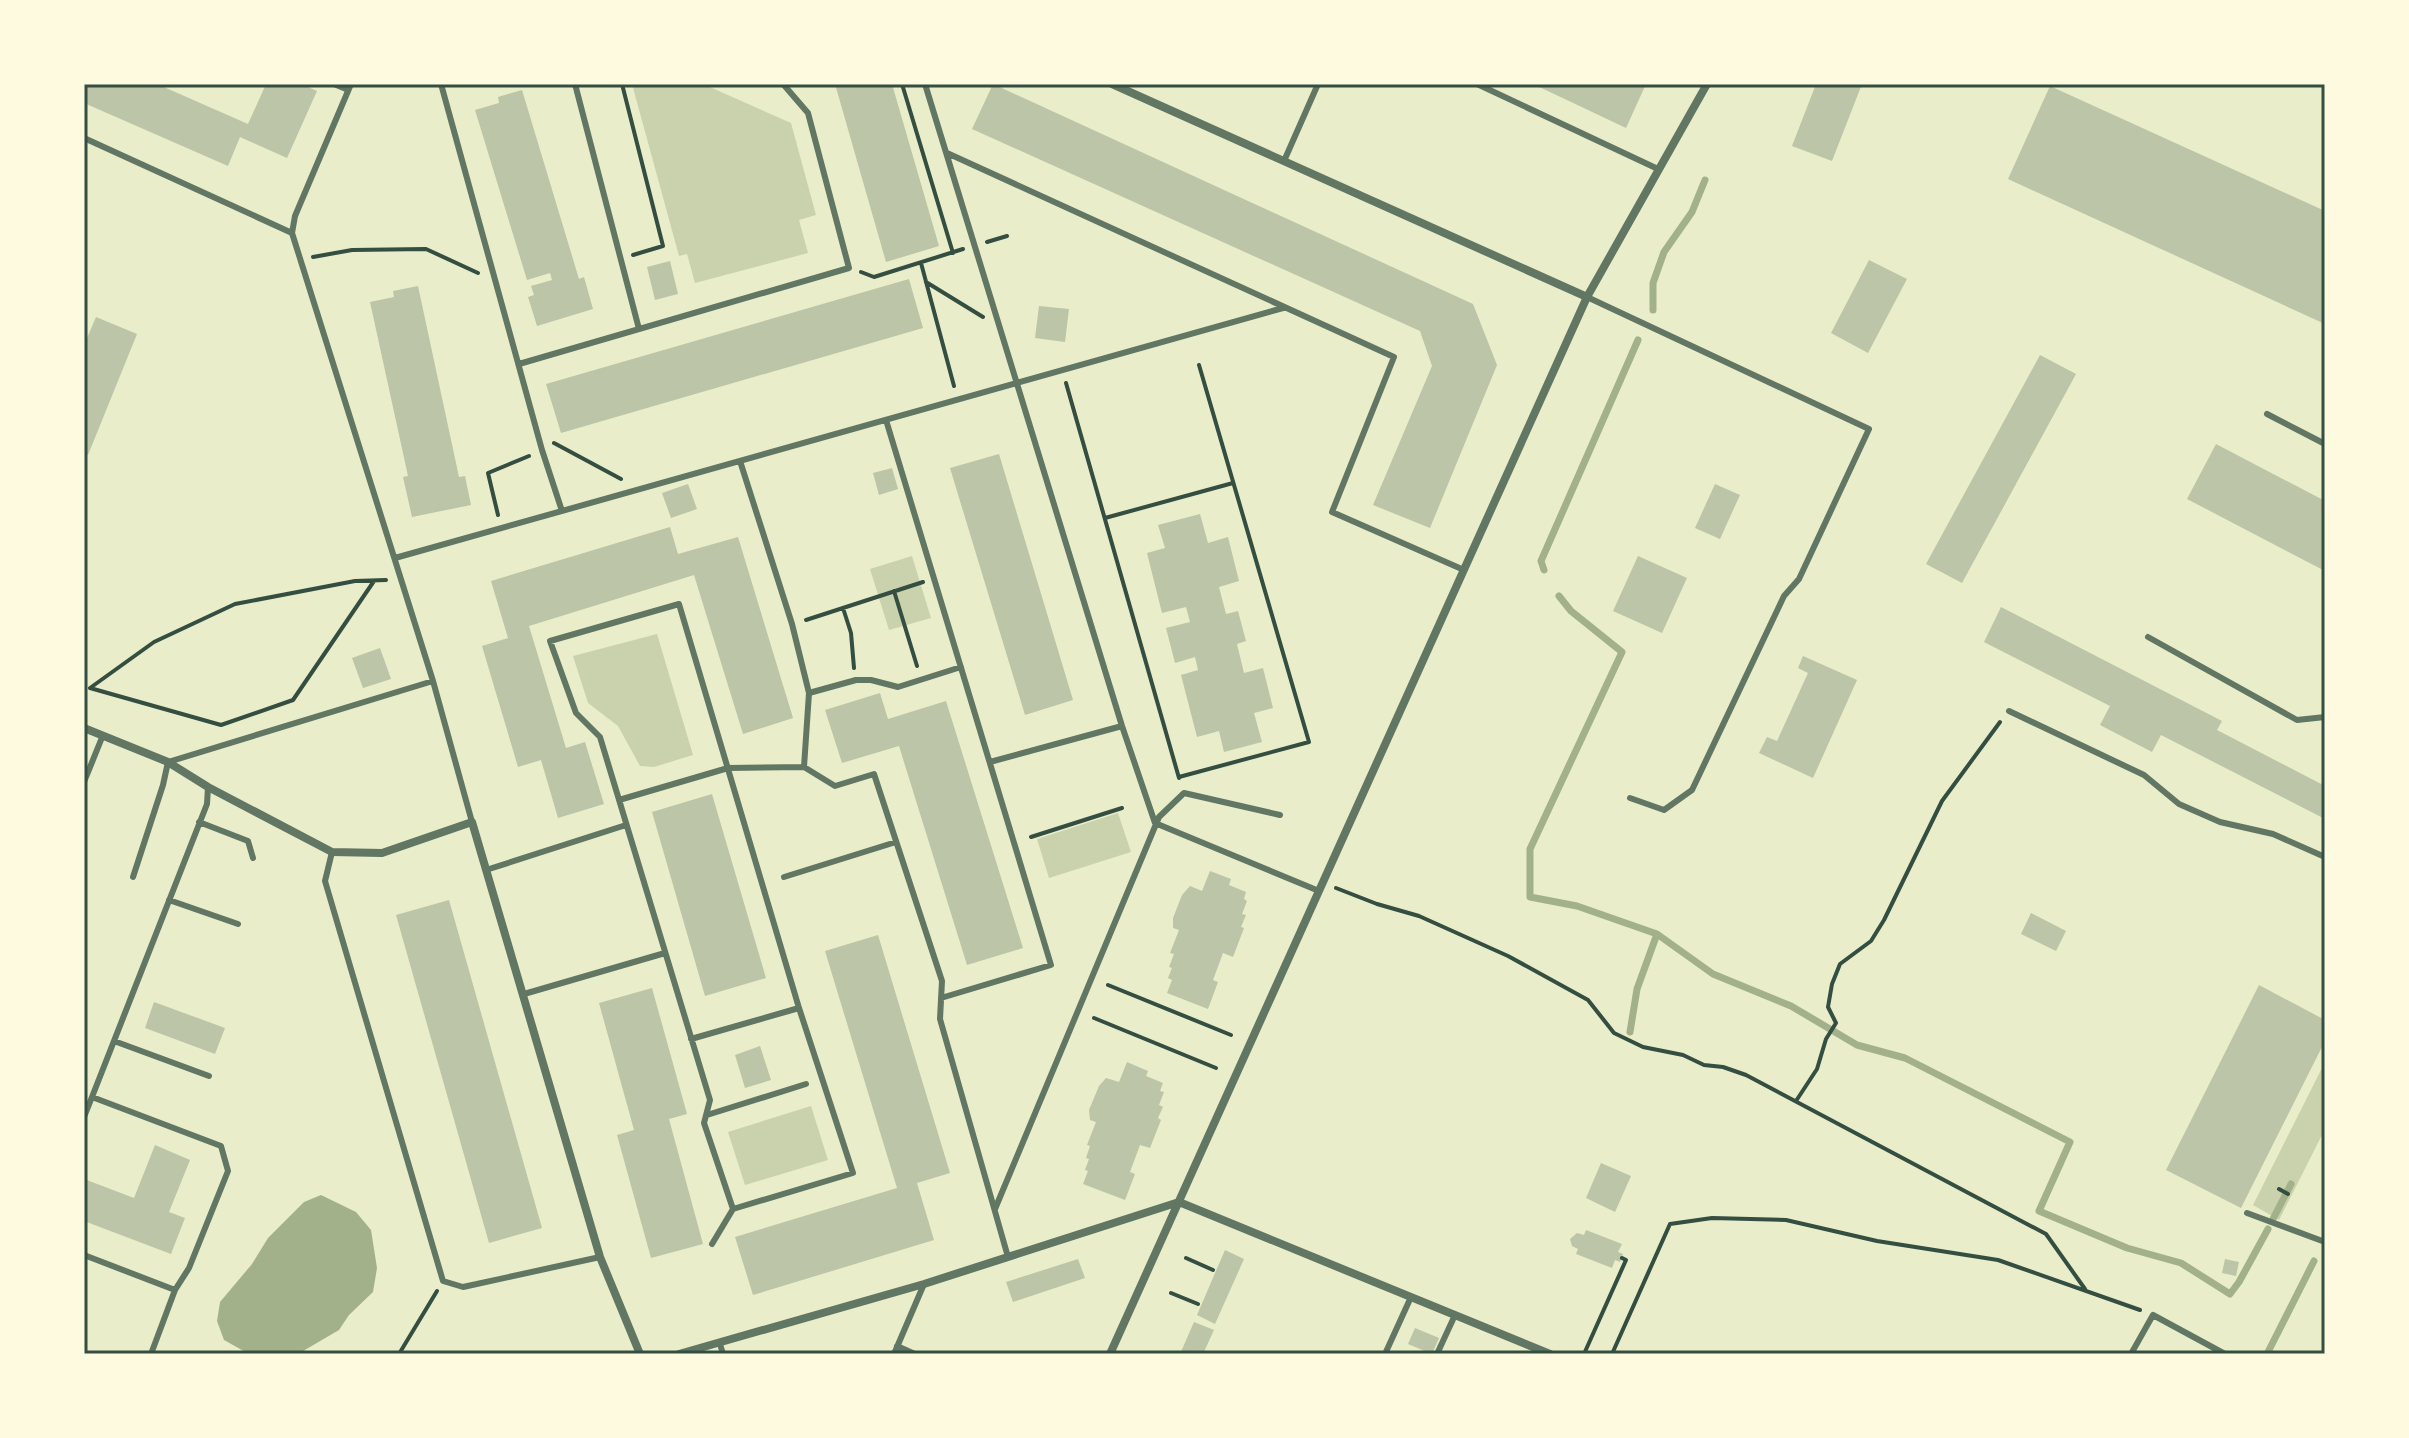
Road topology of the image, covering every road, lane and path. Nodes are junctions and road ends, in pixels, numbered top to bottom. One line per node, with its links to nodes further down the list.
1 (334, 84): 12 (lane)
2 (441, 84): 25 (lane)
3 (575, 84): 29 (lane)
4 (622, 84): 20 (path)
5 (783, 84): 24 (lane)
6 (902, 84): 21 (path)
7 (925, 84): 14 (lane)
8 (1112, 84): 15 (street)
9 (1318, 84): 15 (lane)
10 (1477, 84): 16 (lane)
11 (1707, 84): 16 (street)
12 (348, 87): 17 (lane)
13 (84, 138): 17 (lane)
14 (947, 153): 19 (lane); 28 (lane)
15 (1284, 161): 27 (street)
16 (1658, 169): 27 (street)
17 (292, 233): 47 (lane)
18 (1007, 236): 19 (path)
19 (976, 246): 21 (path); 30 (lane)
20 (646, 251)
21 (953, 253): 23 (path)
22 (310, 257): 25 (path)
23 (921, 263): 24 (path); 26 (path)
24 (849, 268): 29 (lane)
25 (495, 281): 31 (lane)
26 (926, 282): 30 (path); 35 (path)
27 (1587, 297): 48 (street); 74 (lane)
28 (1283, 308): 34 (lane); 48 (lane)
29 (639, 329): 31 (lane)
30 (1002, 329): 34 (lane)
31 (519, 364): 38 (lane)
32 (1199, 365): 42 (path)
33 (1065, 379): 45 (path)
34 (1018, 382): 35 (lane); 63 (lane)
35 (958, 399): 37 (lane)
36 (2267, 414): 39 (lane)
37 (886, 420): 41 (lane); 56 (lane)
38 (538, 434): 40 (lane); 43 (path)
39 (2325, 444)
40 (542, 450): 44 (lane); 46 (path)
41 (740, 461): 43 (lane); 60 (lane)
42 (1233, 483): 45 (path); 70 (path)
43 (641, 489): 44 (lane)
44 (562, 511): 46 (lane)
45 (1105, 518): 70 (path)
46 (501, 528): 47 (lane)
47 (395, 558): 49 (lane)
48 (1464, 570): 90 (street)
49 (402, 580): 51 (path); 59 (lane)
50 (931, 580): 52 (path)
51 (374, 581): 51 (path)
52 (894, 591): 53 (path); 58 (path)
53 (843, 608): 54 (path); 57 (path)
54 (818, 615)
55 (2148, 637): 62 (lane)
56 (961, 667): 60 (lane); 67 (lane)
57 (855, 676)
58 (919, 676)
59 (433, 681): 66 (lane); 79 (lane)
60 (809, 693): 68 (lane)
61 (2009, 711): 85 (lane); 106 (path)
62 (2325, 717)
63 (1122, 726): 67 (lane); 80 (lane)
64 (84, 728): 65 (street)
65 (103, 735): 66 (street); 71 (lane)
66 (168, 762): 73 (street); 88 (lane)
67 (990, 762): 96 (lane)
68 (804, 767): 69 (lane); 83 (lane)
69 (728, 768): 75 (lane); 75 (lane); 97 (lane)
70 (1179, 777): 72 (path)
71 (84, 782)
72 (1175, 784)
73 (208, 787): 78 (lane); 84 (street)
74 (1630, 798)
75 (619, 800): 81 (lane)
76 (1122, 808): 82 (path)
77 (1280, 815): 80 (lane)
78 (199, 822): 86 (lane); 91 (lane)
79 (472, 822): 84 (street); 87 (street)
80 (1155, 823): 90 (lane); 113 (lane)
81 (626, 825): 87 (lane); 93 (lane)
82 (1031, 837)
83 (896, 842): 89 (lane); 96 (lane)
84 (332, 852): 118 (lane)
85 (2325, 857)
86 (253, 858)
87 (486, 870): 95 (street)
88 (133, 877)
89 (784, 877)
90 (1321, 887): 106 (path); 111 (street)
91 (169, 900): 92 (lane); 101 (lane)
92 (238, 924)
93 (665, 953): 95 (lane); 100 (lane)
94 (1108, 985): 99 (path)
95 (524, 994): 118 (street)
96 (941, 998): 113 (lane)
97 (799, 1008): 100 (lane); 112 (lane)
98 (1094, 1018): 102 (path)
99 (1231, 1035)
100 (691, 1039): 107 (lane)
101 (114, 1041): 103 (lane); 105 (lane)
102 (1216, 1068)
103 (209, 1076)
104 (806, 1084): 107 (lane)
105 (92, 1097): 108 (lane); 125 (lane)
106 (1796, 1101): 124 (path)
107 (707, 1115): 112 (lane)
108 (84, 1117)
109 (2279, 1189): 110 (path)
110 (2288, 1194)
111 (1179, 1202): 119 (street); 127 (street); 141 (street)
112 (733, 1209): 116 (lane)
113 (995, 1209): 119 (lane)
114 (2247, 1213): 115 (lane)
115 (2325, 1242)
116 (712, 1244)
117 (84, 1255): 125 (lane)
118 (600, 1257): 136 (street)
119 (1008, 1257): 123 (street)
120 (1186, 1258): 122 (path)
121 (1622, 1258): 145 (path)
122 (1213, 1270)
123 (924, 1284): 132 (street); 133 (lane)
124 (2085, 1289): 131 (path); 146 (path)
125 (175, 1290): 134 (lane)
126 (1171, 1293): 129 (path)
127 (1411, 1297): 130 (street); 142 (lane)
128 (431, 1301): 135 (path)
129 (1198, 1304)
130 (1455, 1315): 143 (lane); 144 (street)
131 (2153, 1315): 147 (lane); 148 (lane)
132 (720, 1344): 137 (street); 138 (lane)
133 (897, 1346): 139 (lane); 140 (lane)
134 (151, 1354)
135 (399, 1354)
136 (640, 1354)
137 (679, 1354)
138 (723, 1354)
139 (894, 1354)
140 (915, 1354)
141 (1110, 1354)
142 (1385, 1354)
143 (1437, 1354)
144 (1550, 1354)
145 (1584, 1354)
146 (1612, 1354)
147 (2131, 1354)
148 (2225, 1354)

